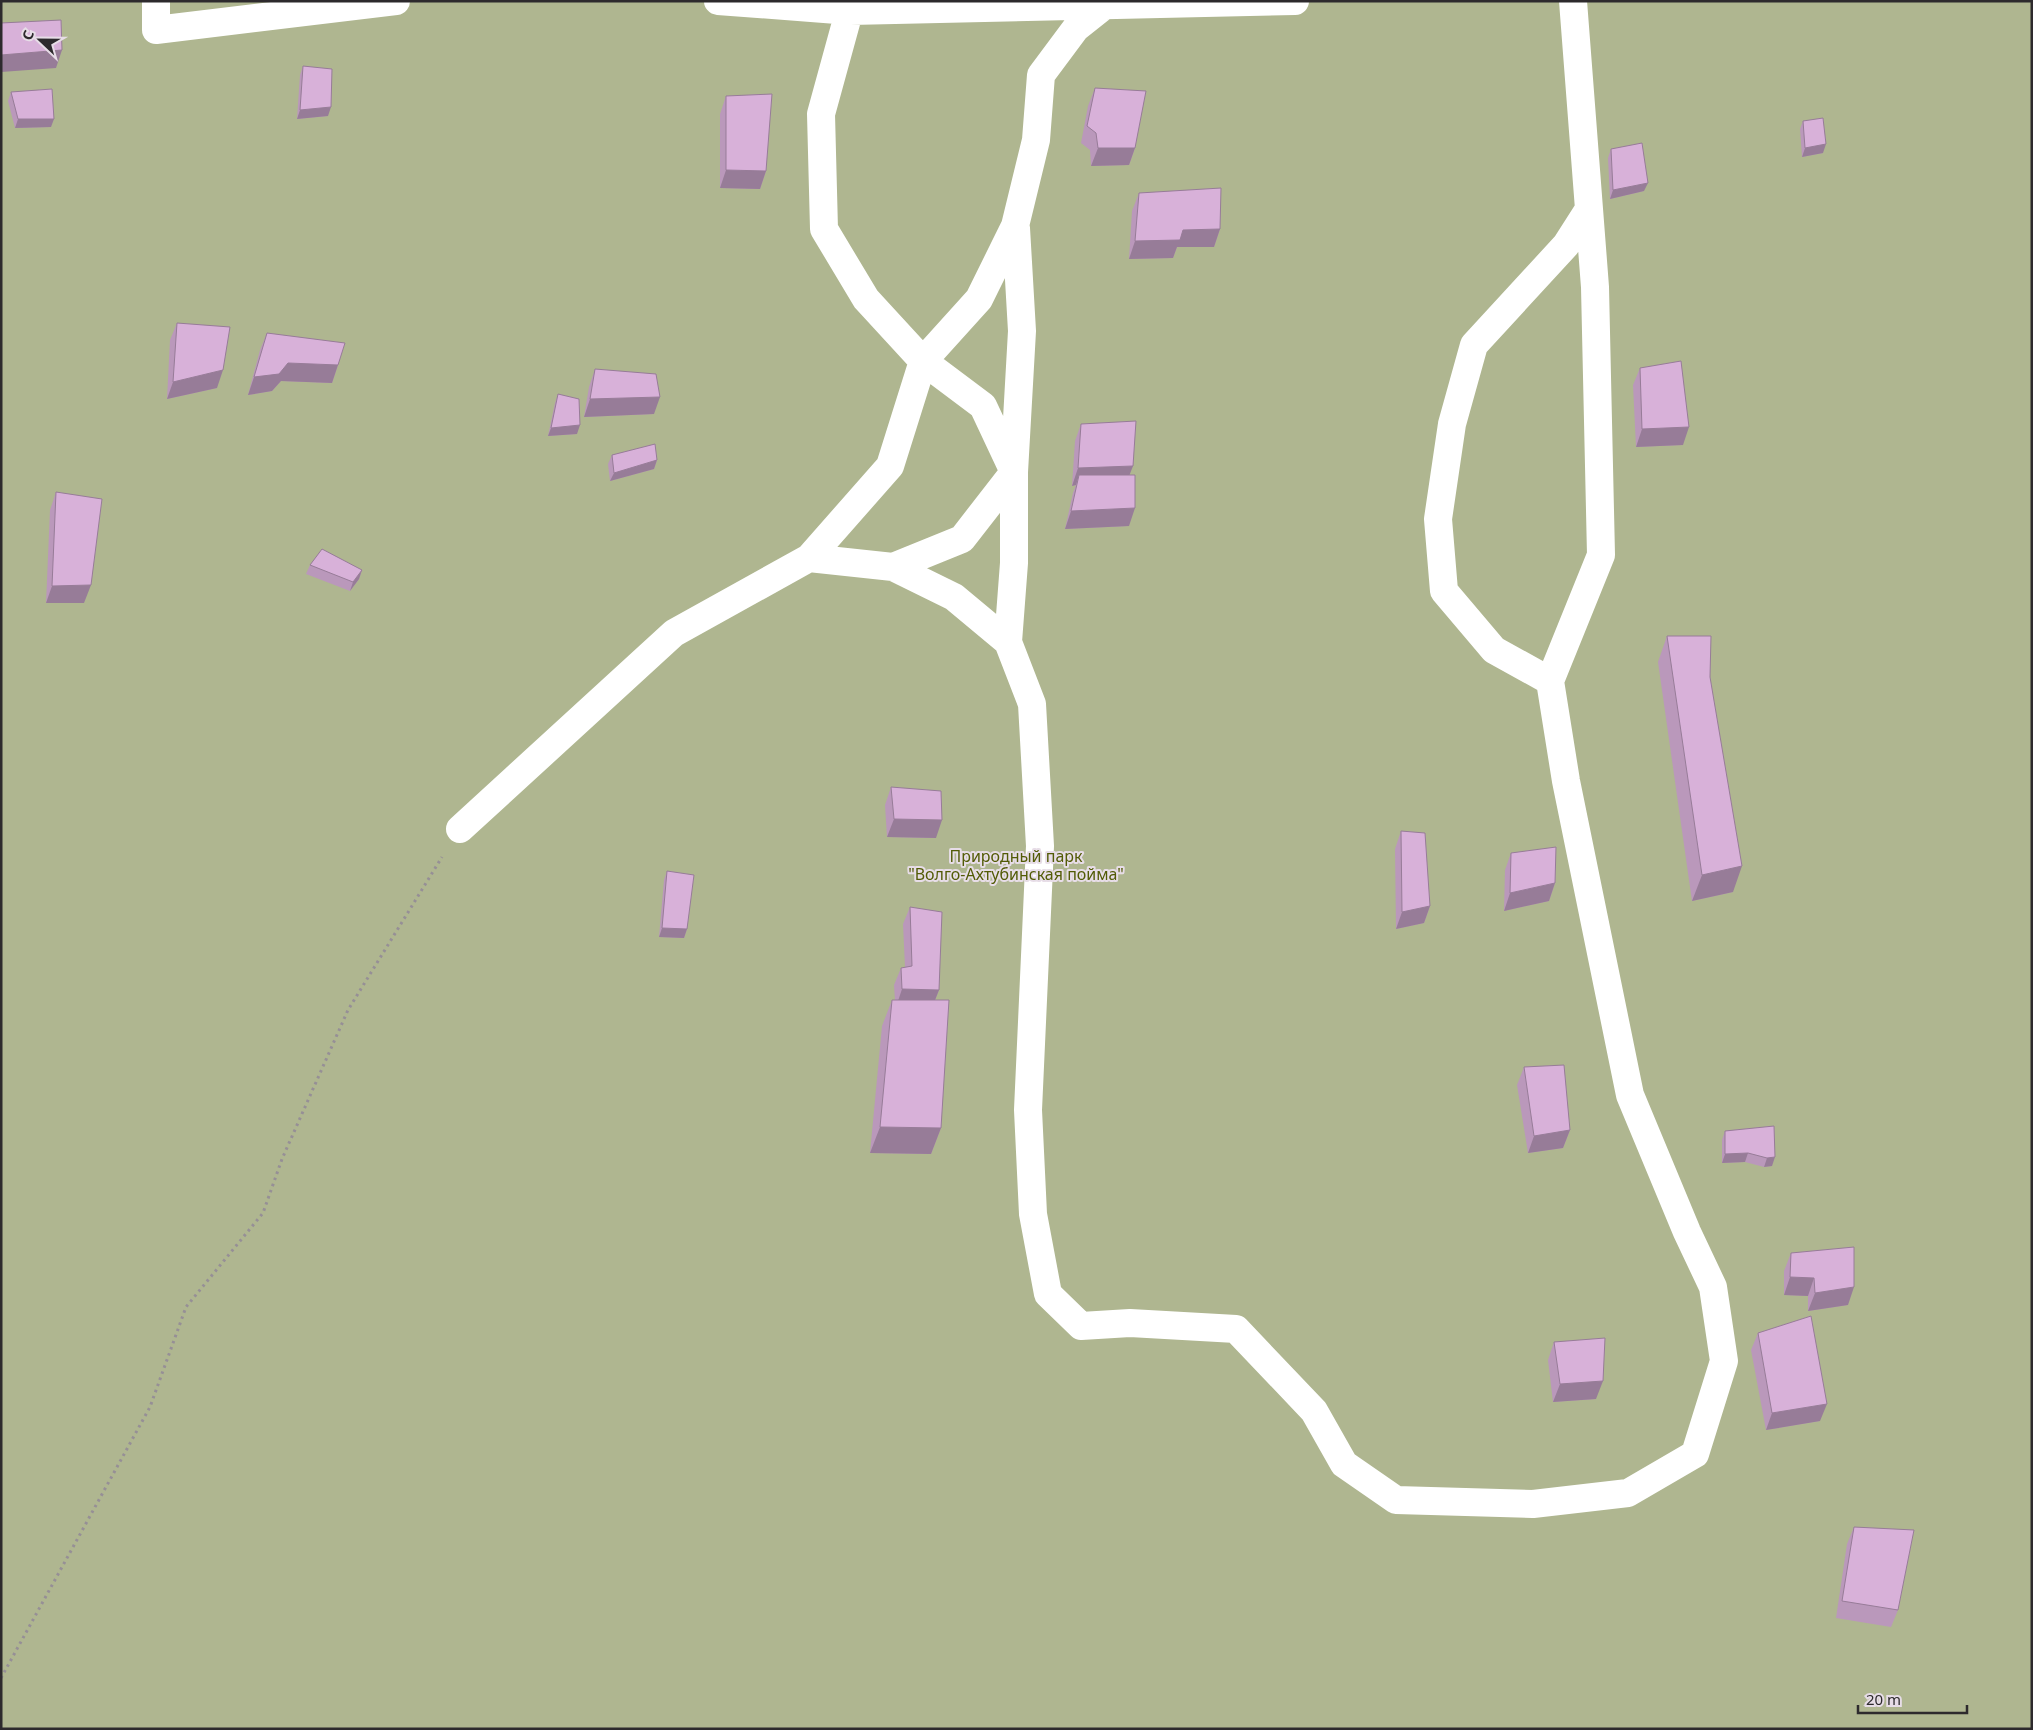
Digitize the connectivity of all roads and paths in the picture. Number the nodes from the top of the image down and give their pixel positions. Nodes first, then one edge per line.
1 (156, 1) edge
2 (396, 1) edge
3 (718, 1) edge
4 (1295, 1) edge
5 (1573, 1) edge
6 (1105, 5) junction
7 (851, 6) edge
8 (1589, 210) junction
9 (1015, 226) junction
10 (923, 361) junction
11 (1014, 472) junction
12 (809, 558) junction
13 (893, 567) junction
14 (1008, 642) junction
15 (1550, 681) junction
16 (460, 829) joint
17 (1, 1678) edge

1 - 2 street
3 - 7 street
4 - 6 street
5 - 8 street
6 - 7 street
6 - 9 street
7 - 10 street
8 - 15 street
8 - 15 street
9 - 10 street
9 - 11 street
10 - 11 street
10 - 12 street
11 - 13 street
11 - 14 street
12 - 13 street
12 - 16 street
13 - 14 street
14 - 15 street
16 - 17 path

